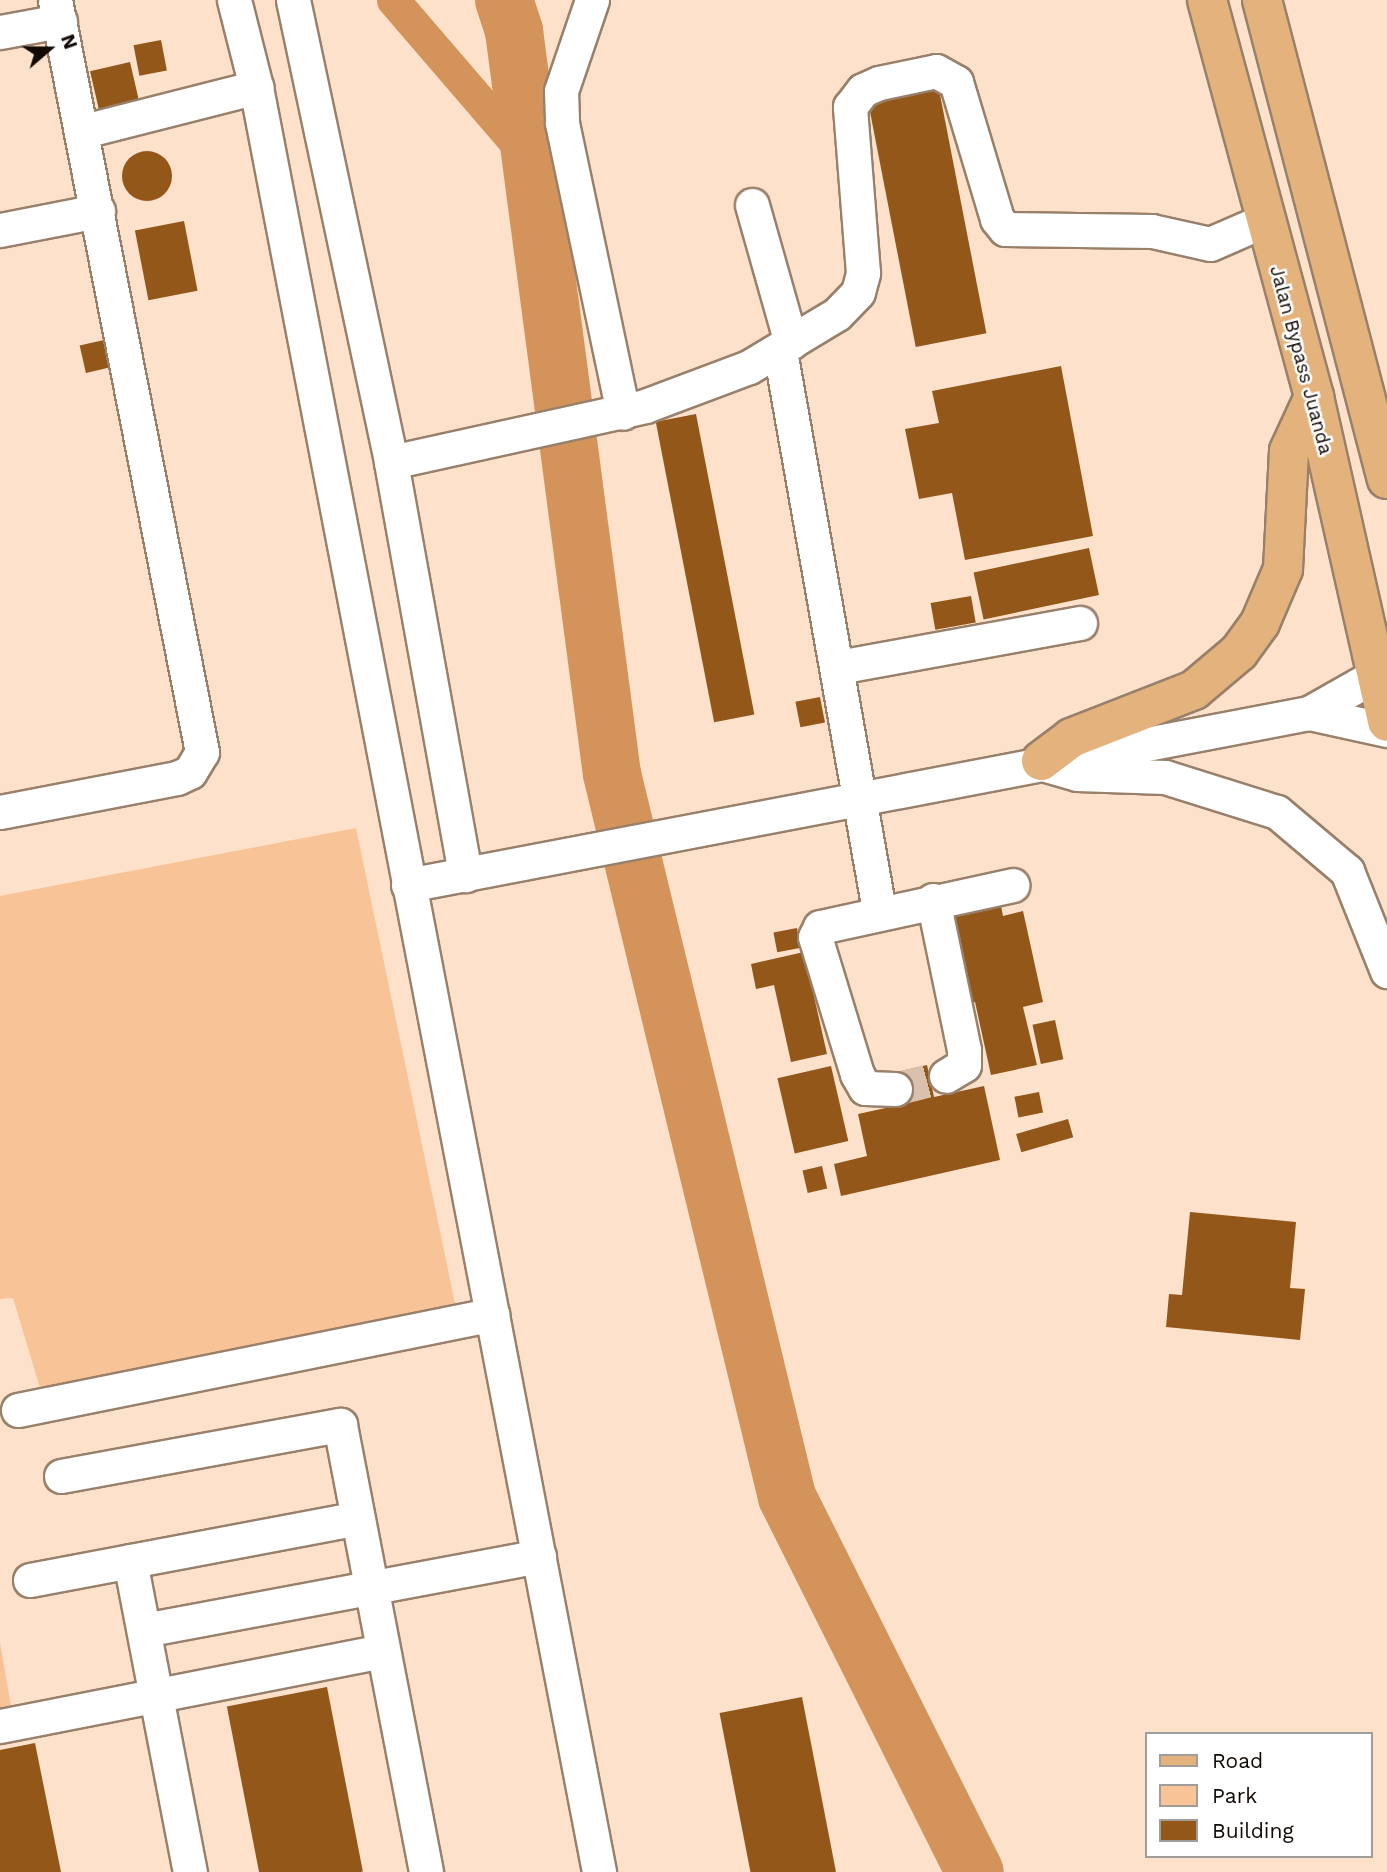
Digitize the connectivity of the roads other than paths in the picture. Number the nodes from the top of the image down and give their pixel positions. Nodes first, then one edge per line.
1 (234, 0) edge
2 (293, 0) edge
3 (592, 0) edge
4 (1207, 0) edge
5 (1262, 0) edge
6 (58, 11) edge
7 (0, 32) edge
8 (256, 88) junction
9 (84, 131) junction
10 (752, 205) dead end
11 (98, 211) junction
12 (1263, 221) junction
13 (0, 230) edge
14 (785, 347) junction
15 (1314, 397) junction
16 (616, 415) junction
17 (391, 463) junction
18 (1387, 479) edge
19 (1080, 624) dead end
20 (838, 667) junction
21 (1382, 672) edge
22 (1309, 713) junction
23 (1387, 722) edge
24 (1387, 730) edge
25 (1041, 761) junction
26 (860, 799) junction
27 (0, 812) edge
28 (465, 875) junction
29 (408, 885) junction
30 (1012, 885) dead end
31 (933, 900) junction
32 (879, 910) junction
33 (1387, 971) edge
34 (946, 1076) tunnel mouth
35 (895, 1089) tunnel mouth
36 (492, 1314) junction
37 (18, 1410) dead end
38 (61, 1476) dead end
39 (357, 1518) junction
40 (539, 1556) junction
41 (130, 1560) junction
42 (30, 1580) dead end
43 (371, 1587) junction
44 (144, 1630) junction
45 (383, 1651) junction
46 (156, 1696) junction
47 (0, 1726) edge
48 (190, 1872) edge
49 (426, 1872) edge
50 (599, 1872) edge

1 - 8 street
2 - 17 street
3 - 16 street
4 - 12 main road, Jalan Bypass Juanda
5 - 18 main road
6 - 7 street
6 - 9 street
8 - 9 street
8 - 29 street
9 - 11 street
10 - 14 street
11 - 13 street
11 - 27 street
12 - 14 street
12 - 15 main road, Jalan Bypass Juanda
14 - 16 street
14 - 20 street
15 - 21 main road, Jalan Bypass Juanda
15 - 25 main road
16 - 17 street
17 - 28 street
19 - 20 street
20 - 26 street
21 - 22 street
21 - 23 main road, Jalan Bypass Juanda
22 - 24 street
22 - 25 street
25 - 26 street
25 - 33 street
26 - 28 street
26 - 32 street
28 - 29 street
29 - 36 street
30 - 31 street
31 - 32 street
31 - 34 street
32 - 35 street
36 - 37 street
36 - 40 street
38 - 39 street
39 - 41 street
39 - 43 street
40 - 43 street
40 - 50 street
41 - 42 street
41 - 44 street
43 - 44 street
43 - 45 street
44 - 46 street
45 - 46 street
45 - 49 street
46 - 47 street
46 - 48 street

